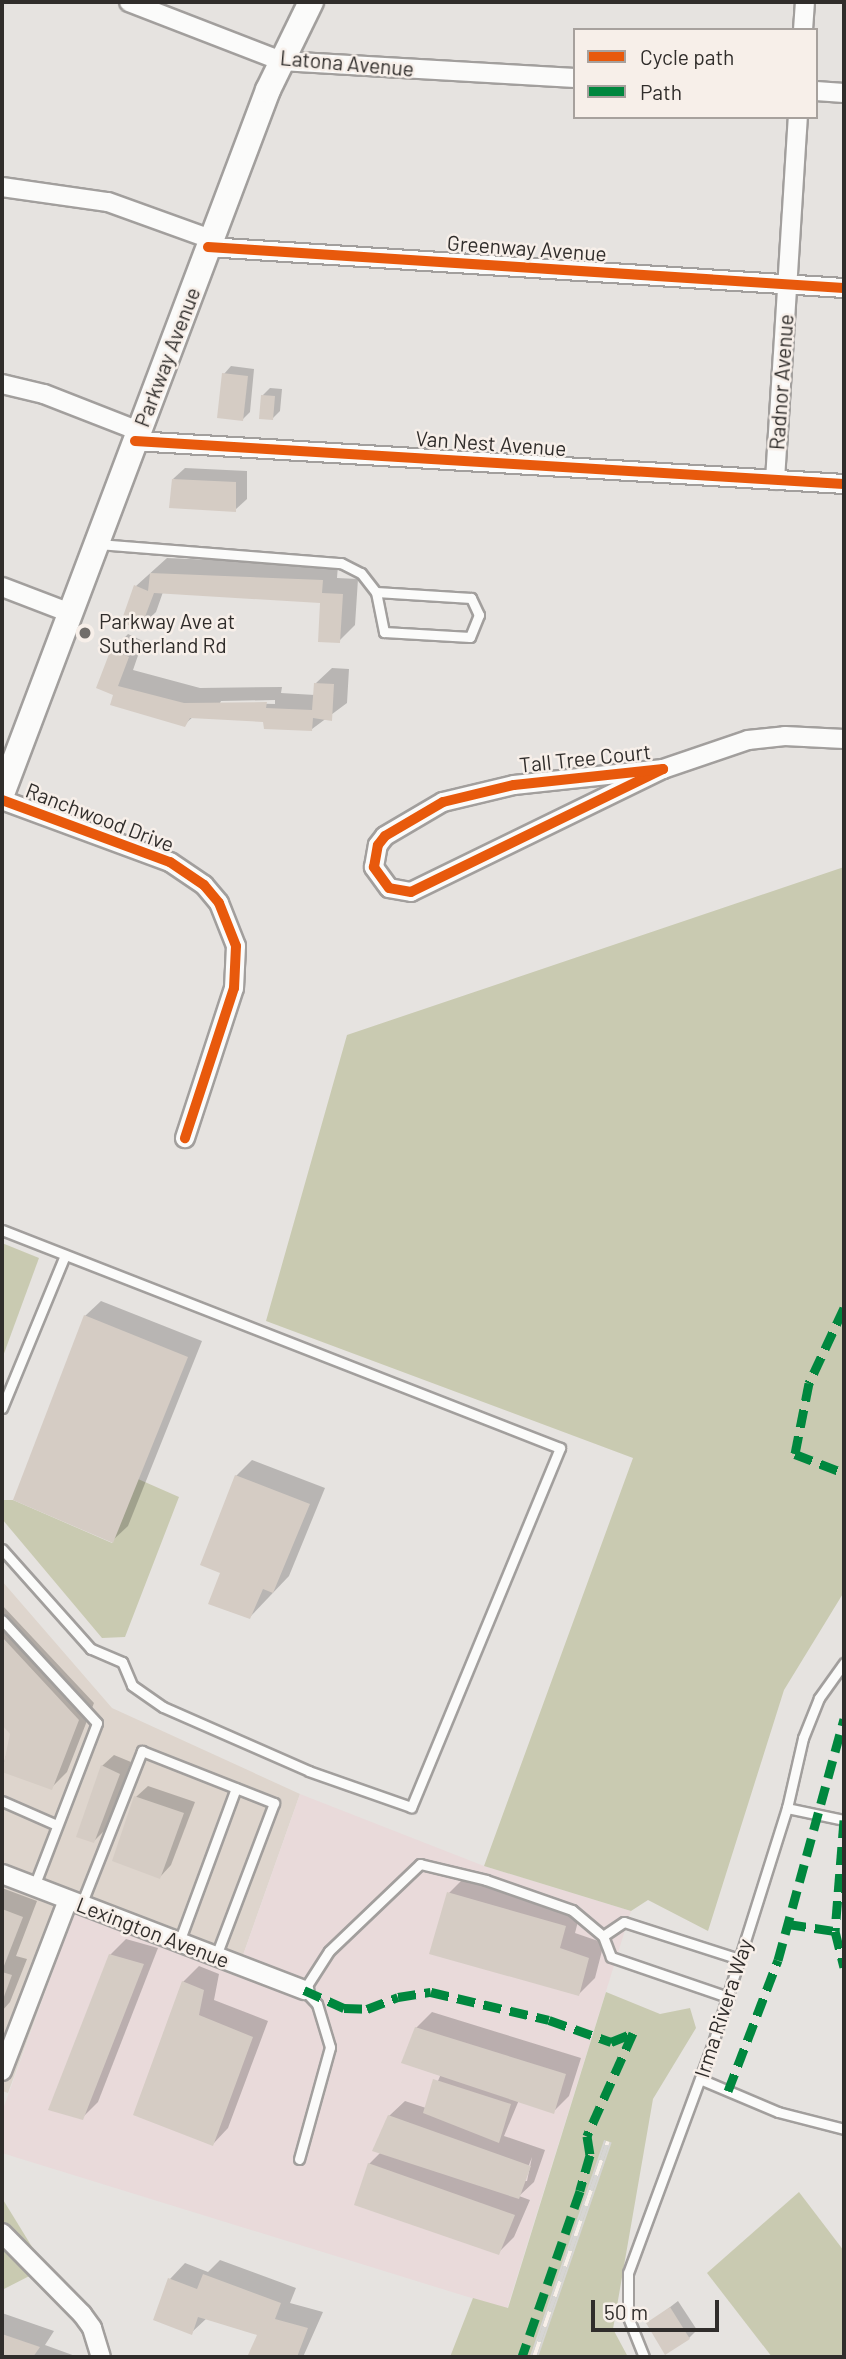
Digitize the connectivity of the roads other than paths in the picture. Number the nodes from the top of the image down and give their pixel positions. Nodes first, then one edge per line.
1 (129, 2) edge
2 (311, 2) edge
3 (804, 2) edge
4 (803, 28) edge
5 (281, 61) junction
6 (573, 78) edge
7 (818, 92) edge
8 (844, 93) edge
9 (797, 119) edge
10 (2, 187) edge
11 (210, 243) junction
12 (787, 284) junction
13 (844, 288) edge
14 (2, 384) edge
15 (137, 436) junction
16 (775, 480) junction
17 (844, 484) edge
18 (96, 544) junction
19 (2, 587) edge
20 (376, 592) junction
21 (70, 613) junction
22 (844, 739) edge
23 (663, 769) junction
24 (2, 794) edge
25 (2, 800) edge
26 (186, 1138) dead end
27 (2, 1230) edge
28 (65, 1255) junction
29 (2, 1408) edge
30 (2, 1549) edge
31 (2, 1620) edge
32 (844, 1662) edge
33 (236, 1788) junction
34 (2, 1801) edge
35 (787, 1808) junction
36 (844, 1820) edge
37 (57, 1825) junction
38 (2, 1874) edge
39 (34, 1886) junction
40 (75, 1902) junction
41 (603, 1936) junction
42 (179, 1942) junction
43 (216, 1956) junction
44 (739, 1959) junction
45 (304, 1990) junction
46 (728, 1997) junction
47 (2, 2071) edge
48 (700, 2079) junction
49 (844, 2129) edge
50 (299, 2159) dead end
51 (2, 2233) edge
52 (101, 2357) edge
53 (644, 2357) edge

1 - 5 street, Latona Avenue
2 - 5 main road, Parkway Avenue
3 - 4 street
5 - 6 street, Latona Avenue
5 - 11 main road, Parkway Avenue
7 - 8 street
9 - 12 street, Radnor Avenue
10 - 11 street, Greenway Avenue
11 - 12 street, Greenway Avenue
11 - 15 main road, Parkway Avenue
12 - 13 street, Greenway Avenue
12 - 16 street, Radnor Avenue
14 - 15 street, Van Nest Avenue
15 - 16 street, Van Nest Avenue
15 - 18 main road, Parkway Avenue
16 - 17 street, Van Nest Avenue
18 - 20 lane
18 - 21 main road, Parkway Avenue
19 - 21 street
20 - 20 lane
21 - 24 main road, Parkway Avenue
22 - 23 street, Tall Tree Court
23 - 23 street, Tall Tree Court
25 - 26 street, Ranchwood Drive
27 - 28 lane
28 - 29 lane
28 - 30 lane
31 - 37 lane
32 - 35 lane, Irma Rivera Way
33 - 40 lane
33 - 42 lane
33 - 43 lane
34 - 37 lane
35 - 36 lane
35 - 44 lane, Irma Rivera Way
37 - 39 lane
38 - 39 street, Lexington Avenue
39 - 40 street, Lexington Avenue
40 - 42 street, Lexington Avenue
40 - 47 street
41 - 44 lane
41 - 45 lane
41 - 46 lane
42 - 43 street, Lexington Avenue
43 - 45 street, Lexington Avenue
44 - 46 lane, Irma Rivera Way
45 - 50 lane
46 - 48 lane, Irma Rivera Way
48 - 49 lane
48 - 53 lane, Irma Rivera Way
51 - 52 street

